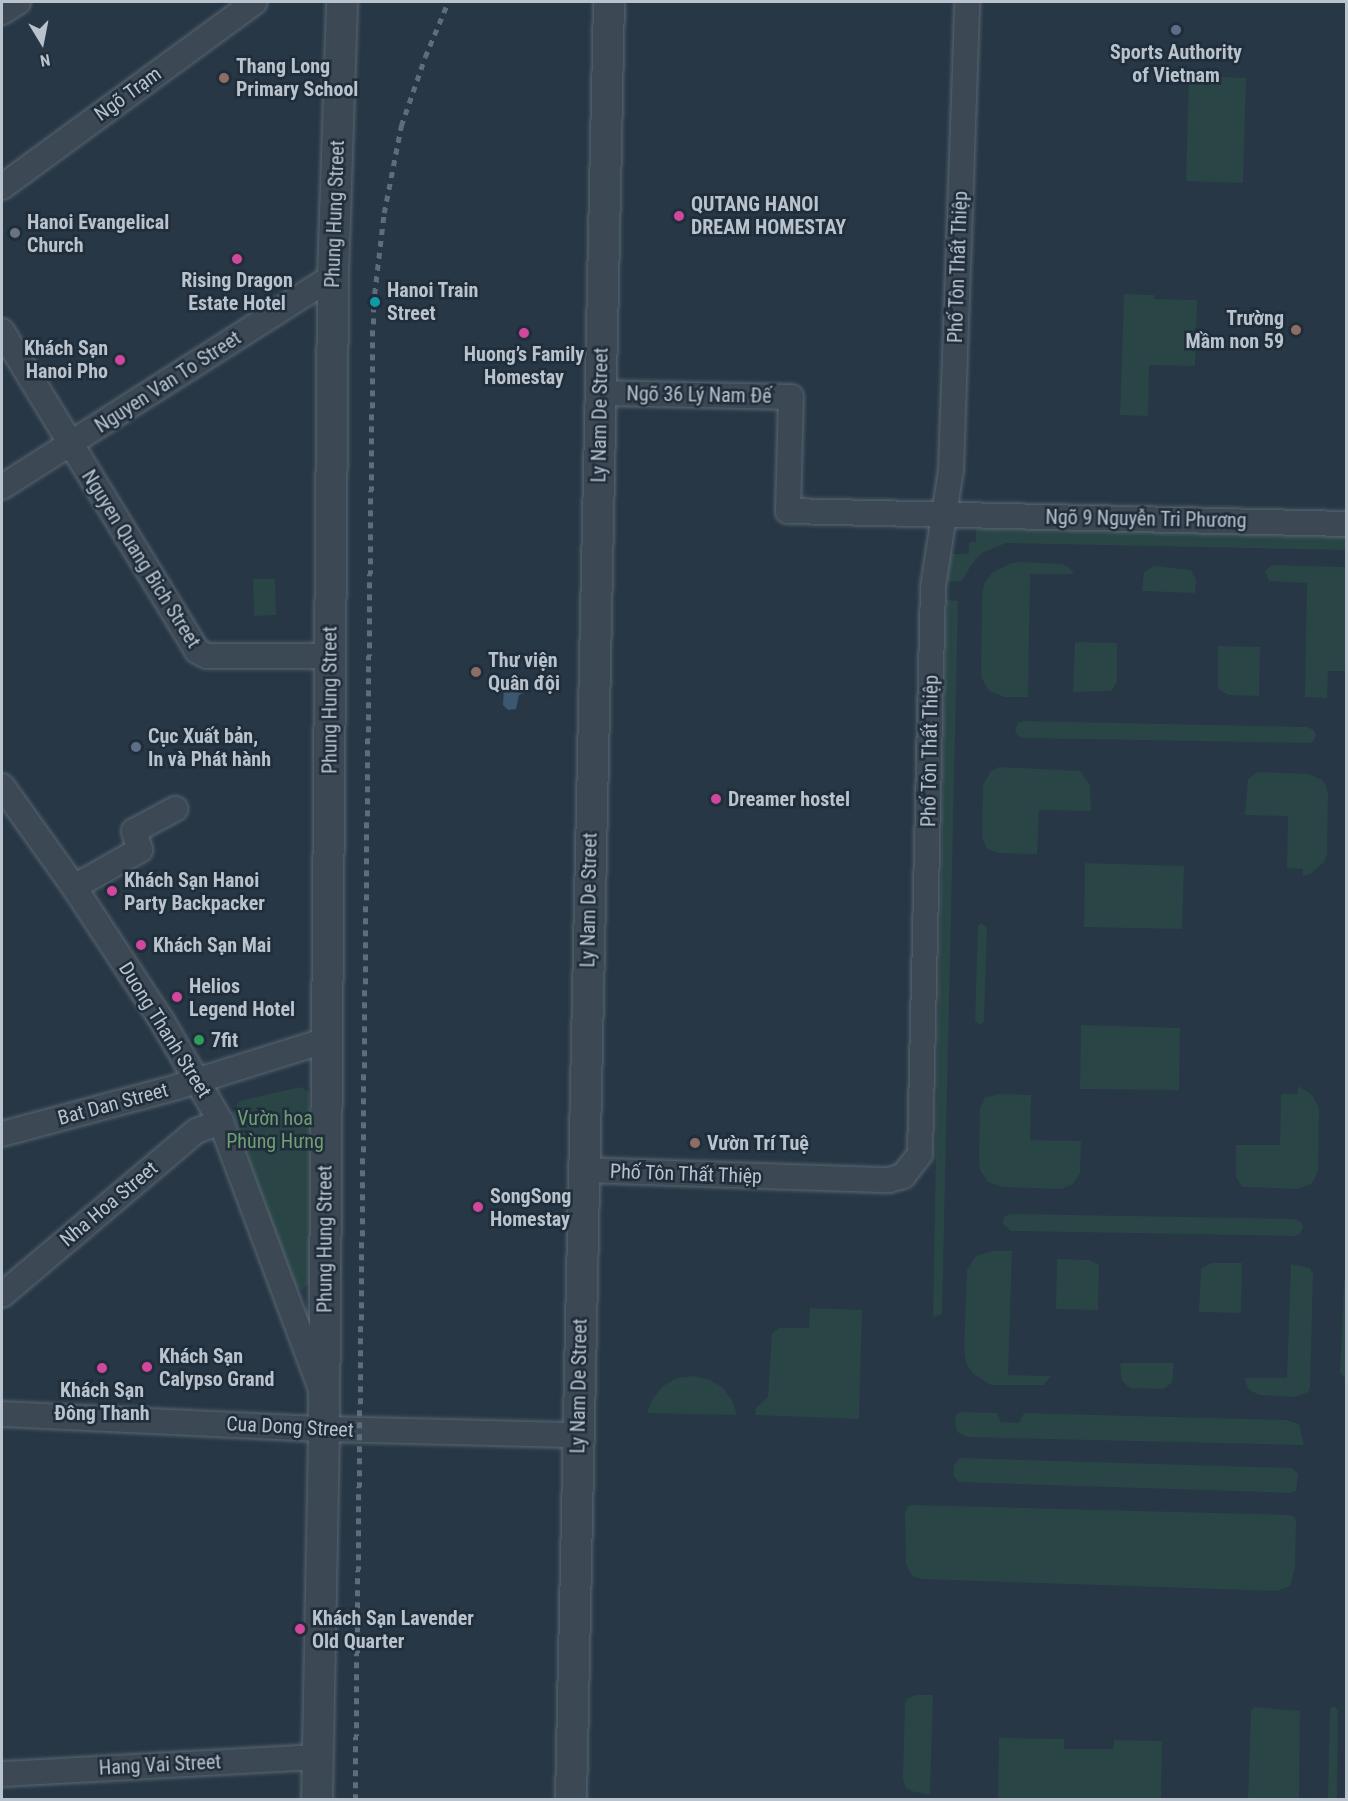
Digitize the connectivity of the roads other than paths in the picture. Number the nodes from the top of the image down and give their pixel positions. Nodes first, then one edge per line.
1 (18, 2) edge
2 (255, 2) edge
3 (342, 2) edge
4 (609, 2) edge
5 (967, 2) edge
6 (2, 12) edge
7 (2, 188) edge
8 (333, 276) junction
9 (2, 331) edge
10 (601, 393) junction
11 (71, 444) junction
12 (2, 487) edge
13 (788, 511) joint
14 (945, 514) junction
15 (1347, 524) edge
16 (330, 656) junction
17 (4, 792) edge
18 (175, 809) dead end
19 (74, 887) junction
20 (327, 1040) junction
21 (195, 1079) junction
22 (221, 1122) junction
23 (2, 1134) edge
24 (583, 1170) junction
25 (2, 1295) edge
26 (324, 1398) junction
27 (2, 1414) edge
28 (324, 1429) junction
29 (578, 1435) junction
30 (318, 1757) junction
31 (2, 1774) edge
32 (317, 1800) edge
33 (571, 1800) edge

1 - 6 street
2 - 7 street, Ngõ Trạm
3 - 8 street, Phung Hung Street
4 - 10 street, Ly Nam De Street
5 - 14 street, Phố Tôn Thất Thiệp
8 - 11 street, Nguyen Van To Street
8 - 16 street, Phung Hung Street
9 - 11 street
10 - 13 street, Ngõ 36 Lý Nam Đế
10 - 24 street, Ly Nam De Street
11 - 12 street, Nguyen Van To Street
11 - 16 street, Nguyen Quang Bich Street
13 - 14 street, Ngõ 9 Nguyễn Tri Phương
14 - 15 street, Ngõ 9 Nguyễn Tri Phương
14 - 24 street, Phố Tôn Thất Thiệp
16 - 20 street, Phung Hung Street
17 - 19 street, Duong Thanh Street
18 - 19 street
19 - 21 street, Duong Thanh Street
20 - 21 street, Bat Dan Street
20 - 26 street, Phung Hung Street
21 - 22 street, Duong Thanh Street
21 - 23 street, Bat Dan Street
22 - 25 street, Nha Hoa Street
22 - 26 street, Duong Thanh Street
24 - 29 street, Ly Nam De Street
26 - 28 street, Phung Hung Street
27 - 28 street, Cua Dong Street
28 - 29 street, Cua Dong Street
28 - 30 street
29 - 33 street, Ly Nam De Street
30 - 31 street, Hang Vai Street
30 - 32 street

